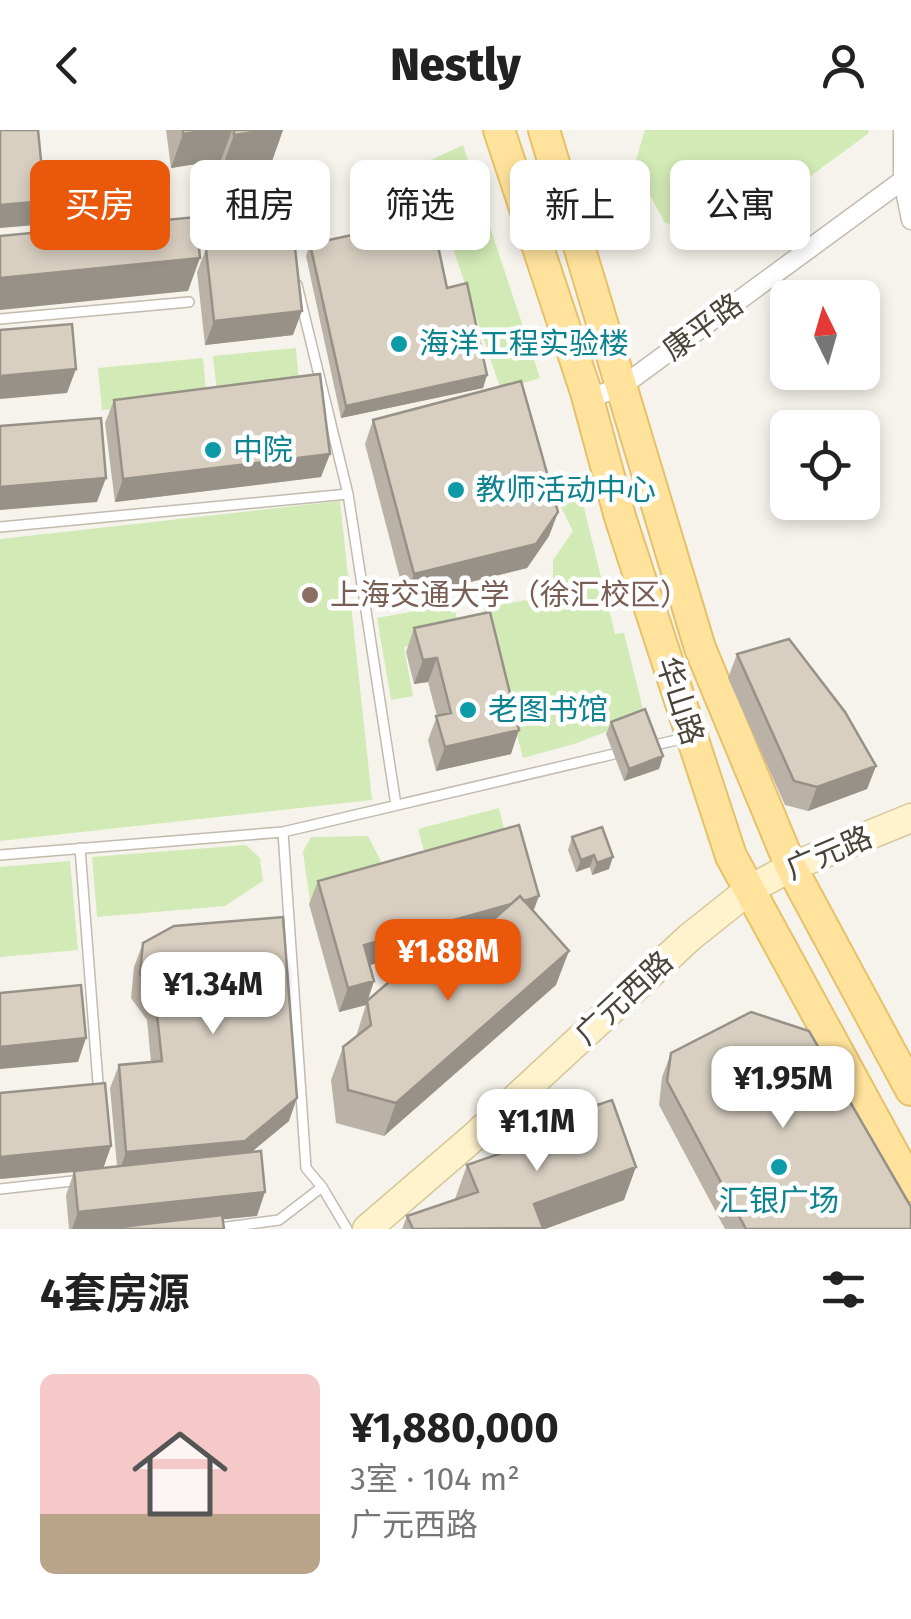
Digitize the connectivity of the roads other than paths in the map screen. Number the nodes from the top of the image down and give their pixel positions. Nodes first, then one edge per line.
1 (499, 130) edge
2 (544, 130) edge
3 (903, 130) edge
4 (907, 177) edge
5 (911, 220) edge
6 (297, 282) edge
7 (189, 302) dead end
8 (0, 319) edge
9 (621, 387) junction
10 (588, 398) junction
11 (348, 494) junction
12 (0, 528) edge
13 (692, 736) junction
14 (650, 746) edge
15 (614, 754) dead end
16 (396, 806) junction
17 (911, 818) edge
18 (282, 832) junction
19 (80, 848) junction
20 (0, 855) edge
21 (791, 867) junction
22 (749, 890) junction
23 (911, 1090) edge
24 (99, 1100) edge
25 (88, 1179) edge
26 (911, 1186) edge
27 (322, 1188) junction
28 (0, 1189) edge
29 (212, 1229) edge
30 (347, 1229) edge
31 (367, 1229) edge

1 - 10 main road, 华山路
2 - 9 main road, 华山路
3 - 4 street
4 - 5 street
4 - 9 street, 康平路
6 - 11 lane
7 - 8 lane
9 - 10 street, 康平路
9 - 21 main road, 华山路
10 - 13 main road, 华山路
11 - 12 lane
11 - 16 lane
13 - 14 lane
13 - 22 main road, 华山路
15 - 16 lane
16 - 18 lane
17 - 21 street, 广元路
18 - 19 lane
18 - 27 lane
19 - 20 lane
19 - 24 lane
21 - 22 street, 广元路
21 - 23 main road, 华山路
22 - 26 main road, 华山路
22 - 31 street, 广元西路
25 - 28 lane
27 - 29 lane
27 - 30 lane

